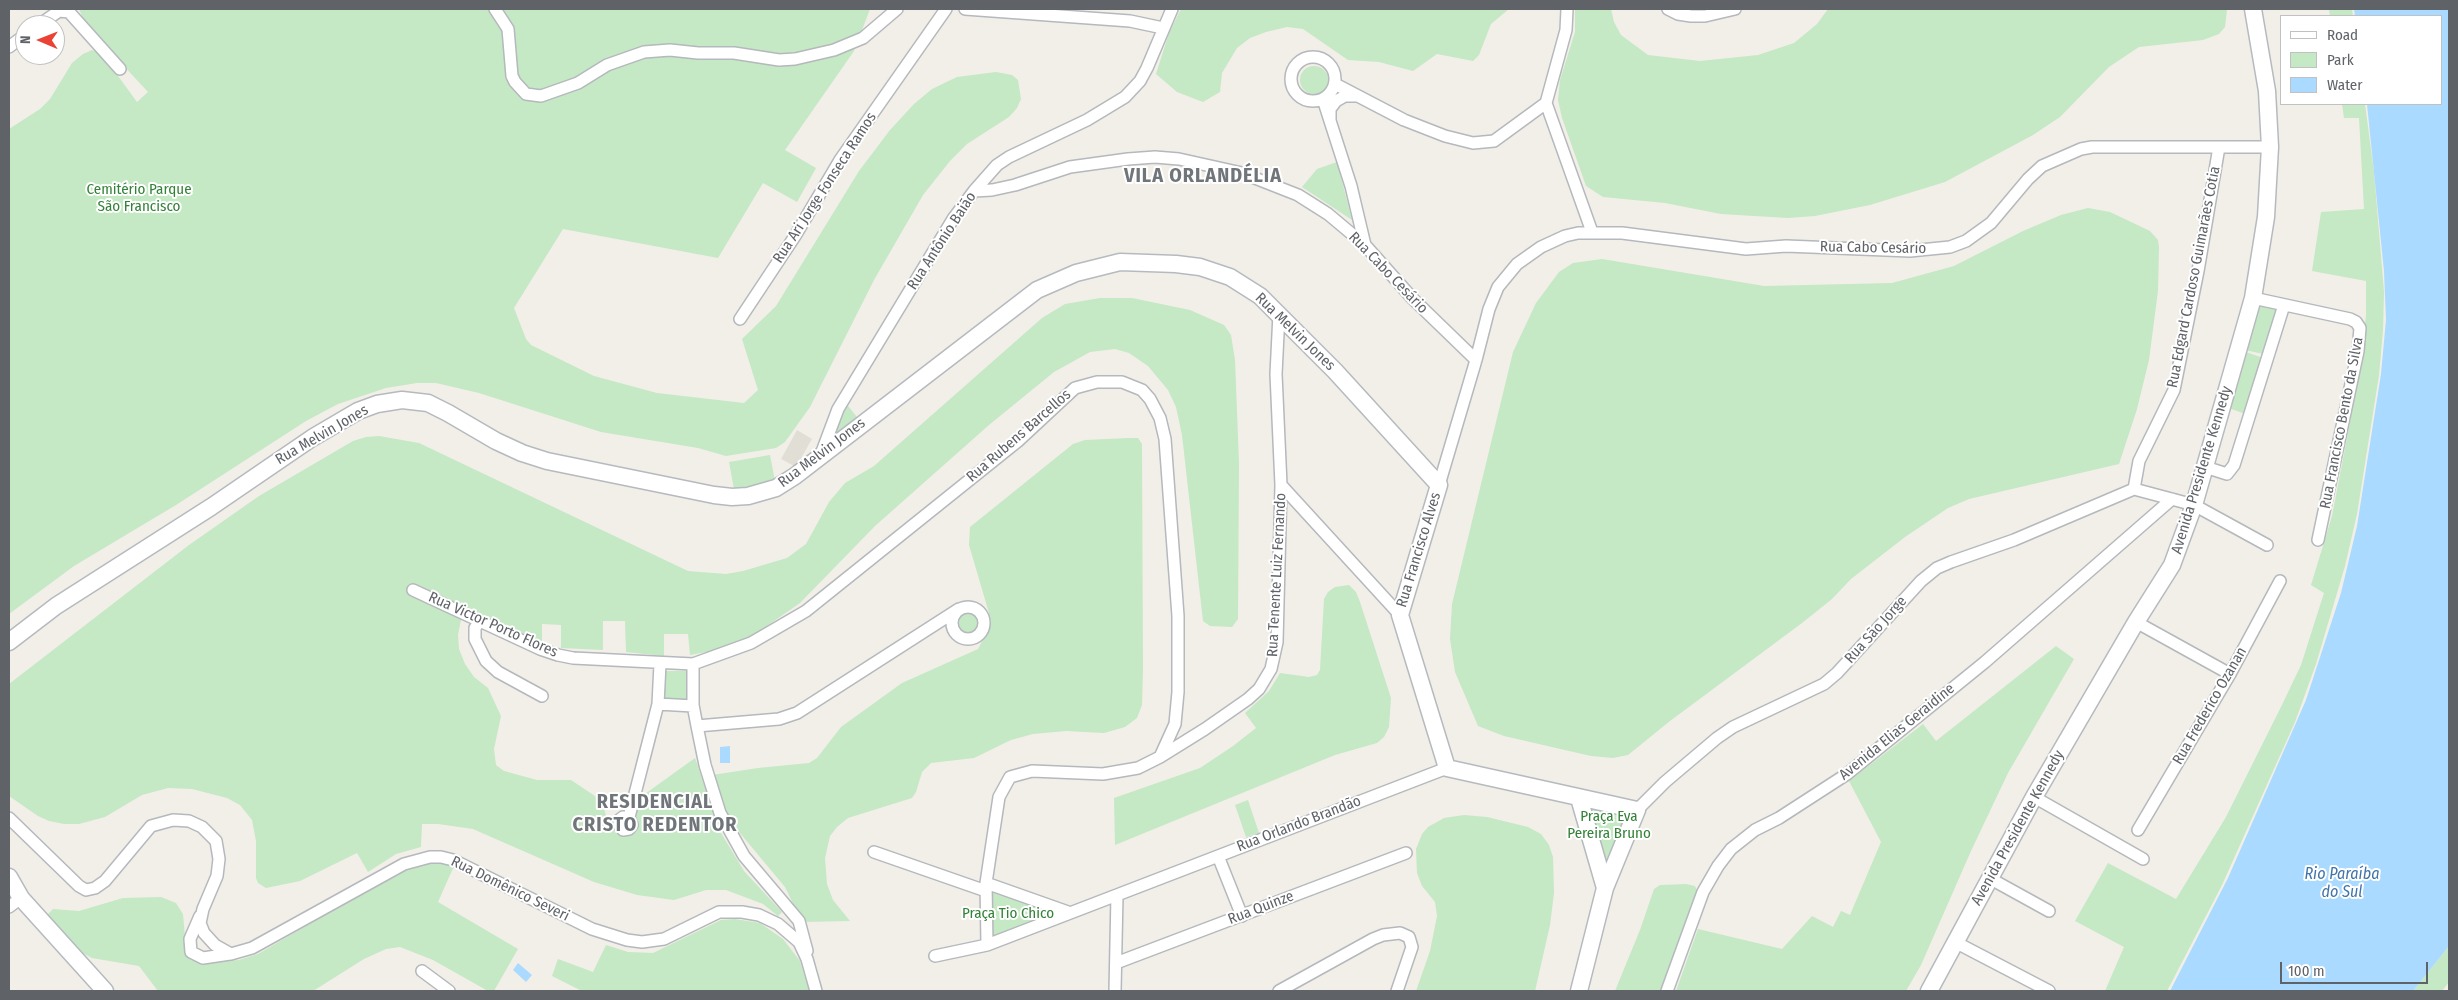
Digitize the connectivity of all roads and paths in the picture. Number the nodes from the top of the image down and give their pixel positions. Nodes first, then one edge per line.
1 (495, 9) edge
2 (946, 9) edge
3 (966, 9) edge
4 (1172, 9) edge
5 (1568, 9) edge
6 (1668, 9) edge
7 (1735, 9) edge
8 (2253, 9) edge
9 (56, 11) edge
10 (70, 11) edge
11 (893, 12) edge
12 (1164, 28) junction
13 (120, 69) dead end
14 (1335, 84) junction
15 (1356, 96) junction
16 (1323, 99) junction
17 (1546, 102) junction
18 (1330, 121) junction
19 (2219, 147) junction
20 (2270, 147) junction
21 (974, 191) junction
22 (1592, 232) junction
23 (1364, 245) junction
24 (2253, 298) junction
25 (2284, 305) junction
26 (1279, 314) junction
27 (740, 319) dead end
28 (1476, 360) junction
29 (820, 457) junction
30 (2205, 467) junction
31 (1281, 485) junction
32 (1439, 485) junction
33 (2134, 489) junction
34 (2172, 499) junction
35 (2194, 506) junction
36 (2318, 540) dead end
37 (2266, 545) dead end
38 (2280, 581) dead end
39 (413, 590) dead end
40 (959, 609) dead end
41 (1400, 615) junction
42 (479, 622) junction
43 (2136, 622) junction
44 (9, 642) edge
45 (573, 658) joint
46 (660, 664) junction
47 (693, 664) junction
48 (2230, 674) junction
49 (542, 696) dead end
50 (658, 704) junction
51 (693, 706) junction
52 (697, 726) junction
53 (1160, 757) junction
54 (1447, 768) junction
55 (2034, 797) junction
56 (1579, 798) junction
57 (1637, 810) junction
58 (9, 818) edge
59 (629, 818) dead end
60 (2138, 830) dead end
61 (874, 852) dead end
62 (1406, 853) dead end
63 (1218, 856) junction
64 (2143, 859) dead end
65 (9, 877) edge
66 (1990, 879) junction
67 (986, 887) junction
68 (1605, 888) junction
69 (1116, 895) junction
70 (15, 902) edge
71 (203, 909) junction
72 (2049, 911) dead end
73 (1068, 912) junction
74 (793, 913) junction
75 (1242, 916) junction
76 (785, 928) junction
77 (1956, 942) junction
78 (987, 945) junction
79 (231, 954) junction
80 (935, 956) dead end
81 (1116, 963) junction
82 (422, 971) dead end
83 (811, 973) junction
84 (106, 991) edge
85 (449, 991) edge
86 (816, 991) edge
87 (1115, 991) edge
88 (1279, 991) edge
89 (1397, 991) edge
90 (1580, 991) edge
91 (1667, 991) edge
92 (1929, 991) edge
93 (2049, 991) edge

1 - 11 street
2 - 27 street, Rua Ari Jorge Fonseca Ramos
3 - 12 street
4 - 12 street, Rua Antônio Baião
5 - 17 street
6 - 7 street
8 - 20 street, Avenida Presidente Kennedy
9 - 10 street
10 - 13 street
12 - 21 street, Rua Antônio Baião
14 - 15 street
14 - 16 street
14 - 16 street
15 - 17 street
15 - 18 street
16 - 18 street
17 - 22 street
18 - 23 street
19 - 20 street, Rua Cabo Cesário
19 - 22 street, Rua Cabo Cesário
19 - 33 street, Rua Edgard Cardoso Guimarães Cotia
20 - 24 street, Avenida Presidente Kennedy
21 - 23 street, Rua Cabo Cesário
21 - 29 street, Rua Antônio Baião
22 - 28 street, Rua Cabo Cesário
23 - 28 street, Rua Cabo Cesário
24 - 25 street, Rua Francisco Bento da Silva
24 - 30 street, Avenida Presidente Kennedy
25 - 30 street
25 - 36 street, Rua Francisco Bento da Silva
26 - 29 street, Rua Melvin Jones
26 - 31 street, Rua Tenente Luiz Fernando
26 - 32 street, Rua Melvin Jones
28 - 32 street, Rua Francisco Alves
29 - 44 street, Rua Melvin Jones
30 - 35 street, Avenida Presidente Kennedy
31 - 41 street
31 - 53 street, Rua Tenente Luiz Fernando
32 - 41 street, Rua Francisco Alves
33 - 34 street
33 - 57 street, Rua São Jorge
34 - 35 street
34 - 91 street, Avenida Elias Geraidine
35 - 37 street
35 - 43 street, Avenida Presidente Kennedy
38 - 48 street, Rua Frederico Ozanan
39 - 42 street, Rua Victor Porto Flores
40 - 52 street
41 - 54 street, Rua Francisco Alves
42 - 45 street, Rua Victor Porto Flores
42 - 49 street
43 - 48 street
43 - 55 street, Avenida Presidente Kennedy
45 - 46 street, Rua Rubens Barcellos
46 - 47 street, Rua Rubens Barcellos
46 - 50 street
47 - 51 street
47 - 53 street, Rua Rubens Barcellos
48 - 60 street, Rua Frederico Ozanan
50 - 51 street
50 - 59 street
51 - 52 street
52 - 74 street
53 - 67 street, Rua Tenente Luiz Fernando
54 - 56 street
54 - 63 street, Rua Orlando Brandão
55 - 64 street
55 - 66 street, Avenida Presidente Kennedy
56 - 57 street
56 - 68 street
57 - 68 street
58 - 71 street, Rua Domênico Severi
61 - 67 street
62 - 75 street, Rua Quinze
63 - 69 street, Rua Orlando Brandão
63 - 75 street
65 - 70 street
66 - 72 street
66 - 77 street, Avenida Presidente Kennedy
67 - 73 street
67 - 78 street
68 - 90 street
69 - 73 street, Rua Orlando Brandão
69 - 81 street
70 - 84 street
71 - 79 street, Rua Domênico Severi
71 - 79 street, Rua Domênico Severi
73 - 78 street, Rua Orlando Brandão
74 - 76 street
74 - 83 street
75 - 81 street, Rua Quinze
76 - 79 street, Rua Domênico Severi
76 - 83 street, Rua Domênico Severi
77 - 92 street, Avenida Presidente Kennedy
77 - 93 street
78 - 80 street, Rua Orlando Brandão
81 - 87 street
82 - 85 street
83 - 86 street
88 - 89 street

